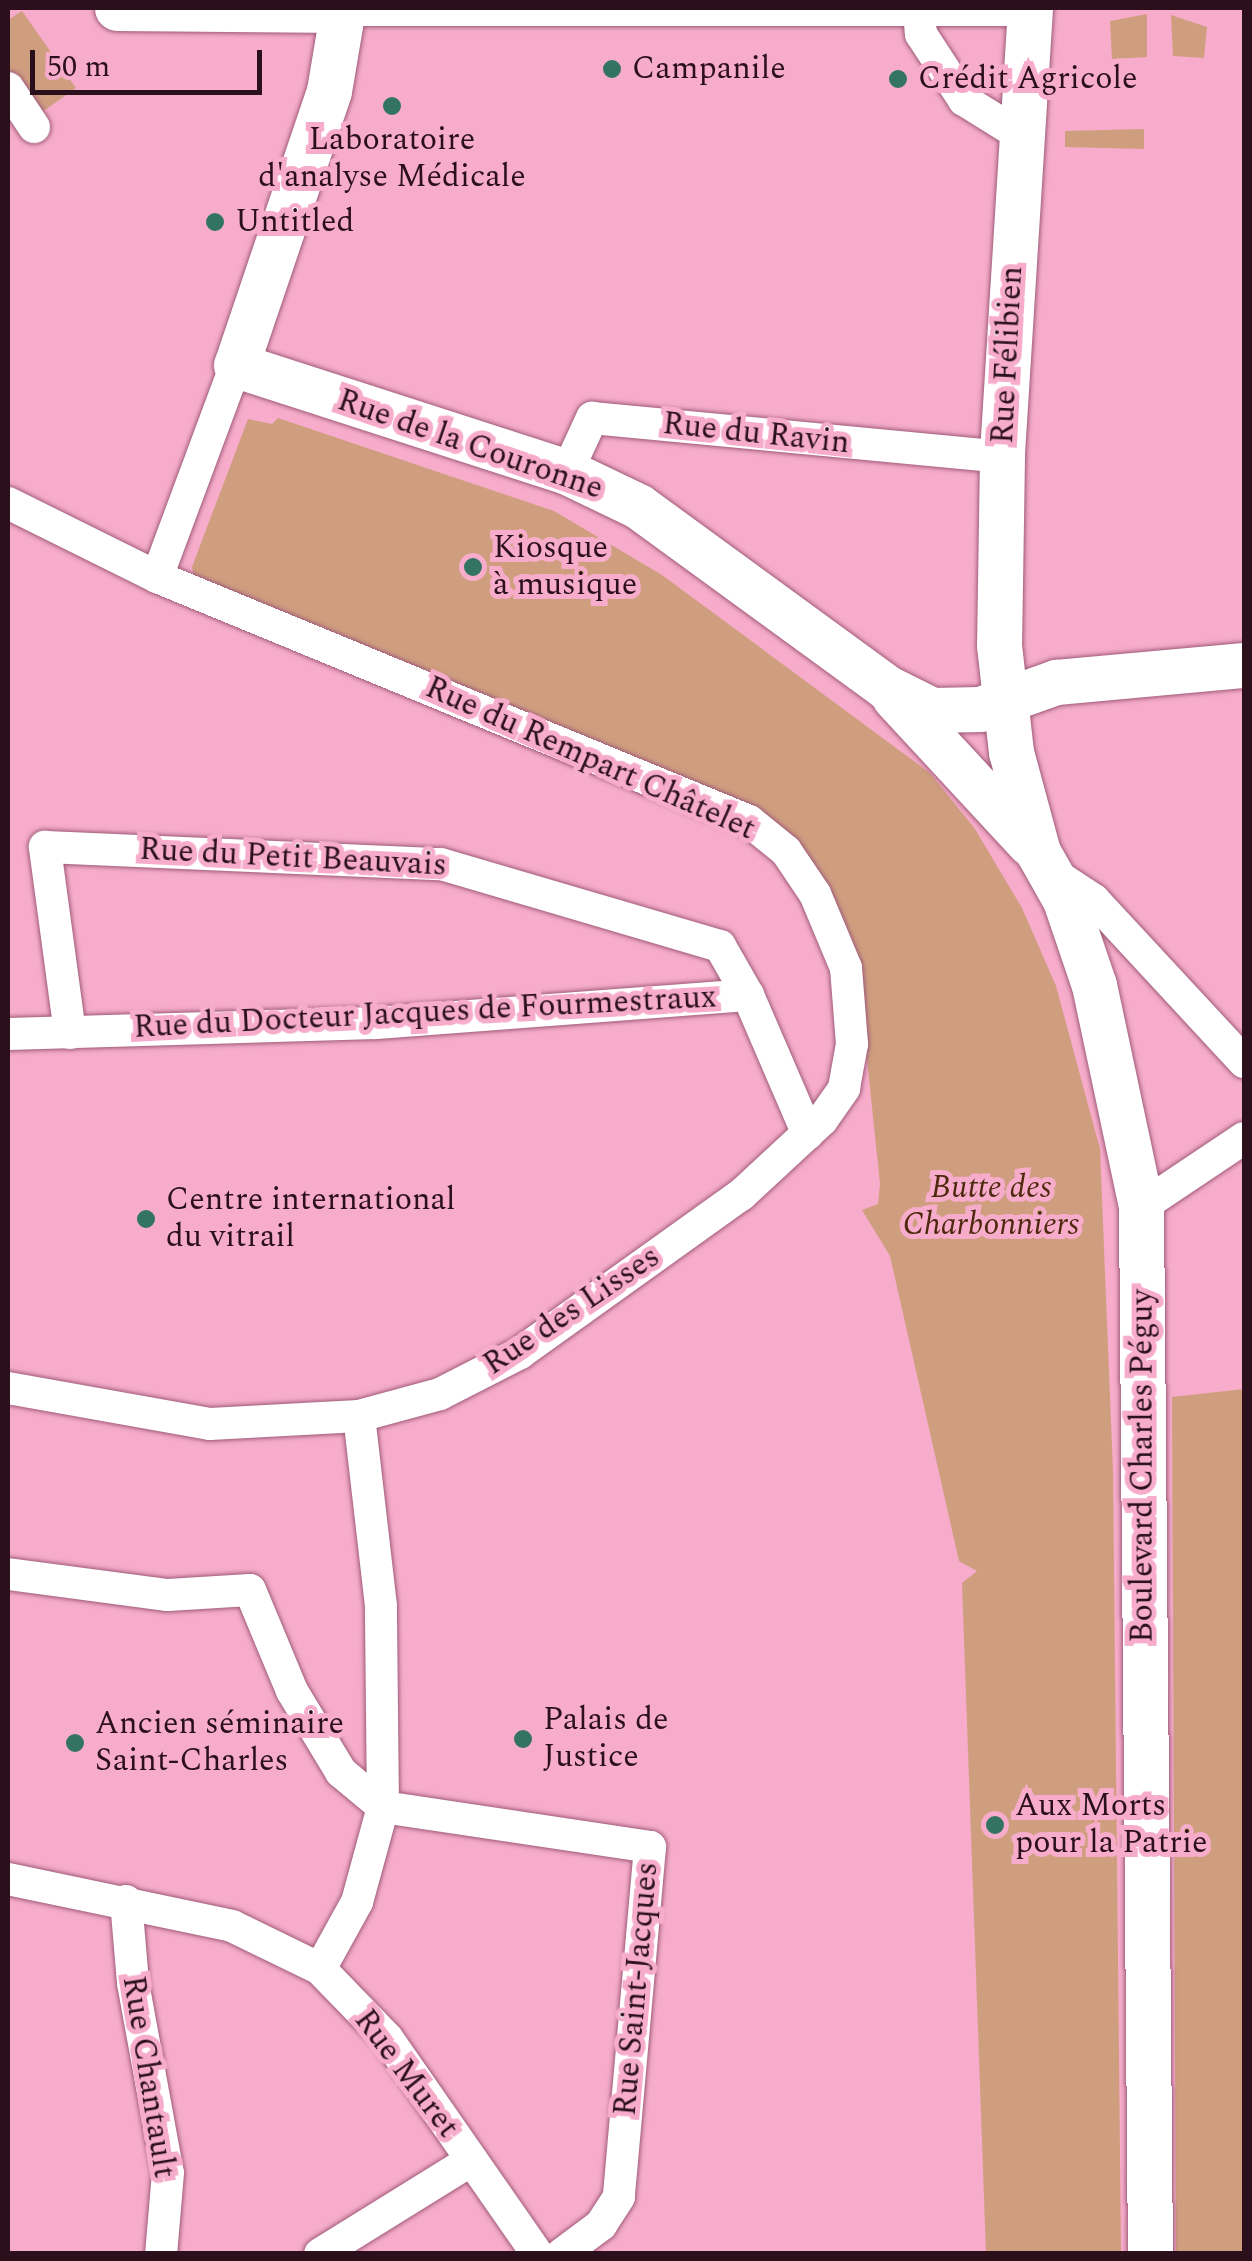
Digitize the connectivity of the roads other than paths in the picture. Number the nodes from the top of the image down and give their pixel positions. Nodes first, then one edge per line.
1 (117, 8) edge
2 (238, 8) edge
3 (343, 9) edge
4 (918, 9) edge
5 (1030, 9) edge
6 (8, 88) edge
7 (34, 127) dead end
8 (1022, 136) junction
9 (236, 365) junction
10 (980, 455) dead end
11 (566, 472) junction
12 (8, 503) edge
13 (157, 577) junction
14 (1244, 664) edge
15 (886, 687) junction
16 (1004, 700) junction
17 (1044, 862) junction
18 (748, 995) junction
19 (8, 1034) edge
20 (70, 1034) junction
21 (1244, 1062) edge
22 (844, 1088) joint
23 (808, 1134) junction
24 (1244, 1138) edge
25 (1141, 1208) junction
26 (8, 1388) edge
27 (358, 1416) junction
28 (8, 1574) edge
29 (383, 1808) junction
30 (8, 1879) edge
31 (126, 1901) junction
32 (320, 1969) junction
33 (470, 2161) junction
34 (161, 2254) edge
35 (320, 2254) edge
36 (537, 2254) edge
37 (562, 2254) edge
38 (1150, 2254) edge

1 - 2 main road
2 - 3 main road
3 - 4 street
3 - 9 main road
4 - 5 street
4 - 8 street
5 - 8 main road, Rue Félibien
6 - 7 street
8 - 16 main road, Rue Félibien
9 - 11 main road, Rue de la Couronne
9 - 13 street
10 - 11 street, Rue du Ravin
11 - 15 main road, Rue de la Couronne
12 - 13 street, Rue du Rempart Châtelet
13 - 22 street, Rue du Rempart Châtelet
14 - 16 main road, Rue de la Couronne
15 - 16 main road, Rue de la Couronne
15 - 17 main road, Rue de la Couronne
16 - 17 main road, Boulevard Charles Péguy
17 - 21 street
17 - 25 main road, Boulevard Charles Péguy
18 - 20 street, Rue du Docteur Jacques de Fourmestraux
18 - 20 street, Rue du Petit Beauvais
18 - 23 street, Rue du Docteur Jacques de Fourmestraux
19 - 20 street, Rue du Docteur Jacques de Fourmestraux
22 - 23 street, Rue des Lisses
23 - 27 street, Rue des Lisses
24 - 25 street
25 - 38 main road, Boulevard Charles Péguy
26 - 27 street, Rue des Lisses
27 - 29 street
28 - 29 street
29 - 32 street
29 - 37 street, Rue Saint-Jacques
30 - 31 street, Rue Muret
31 - 32 street, Rue Muret
31 - 34 street, Rue Chantault
32 - 33 street, Rue Muret
33 - 35 street
33 - 36 street, Rue Muret

